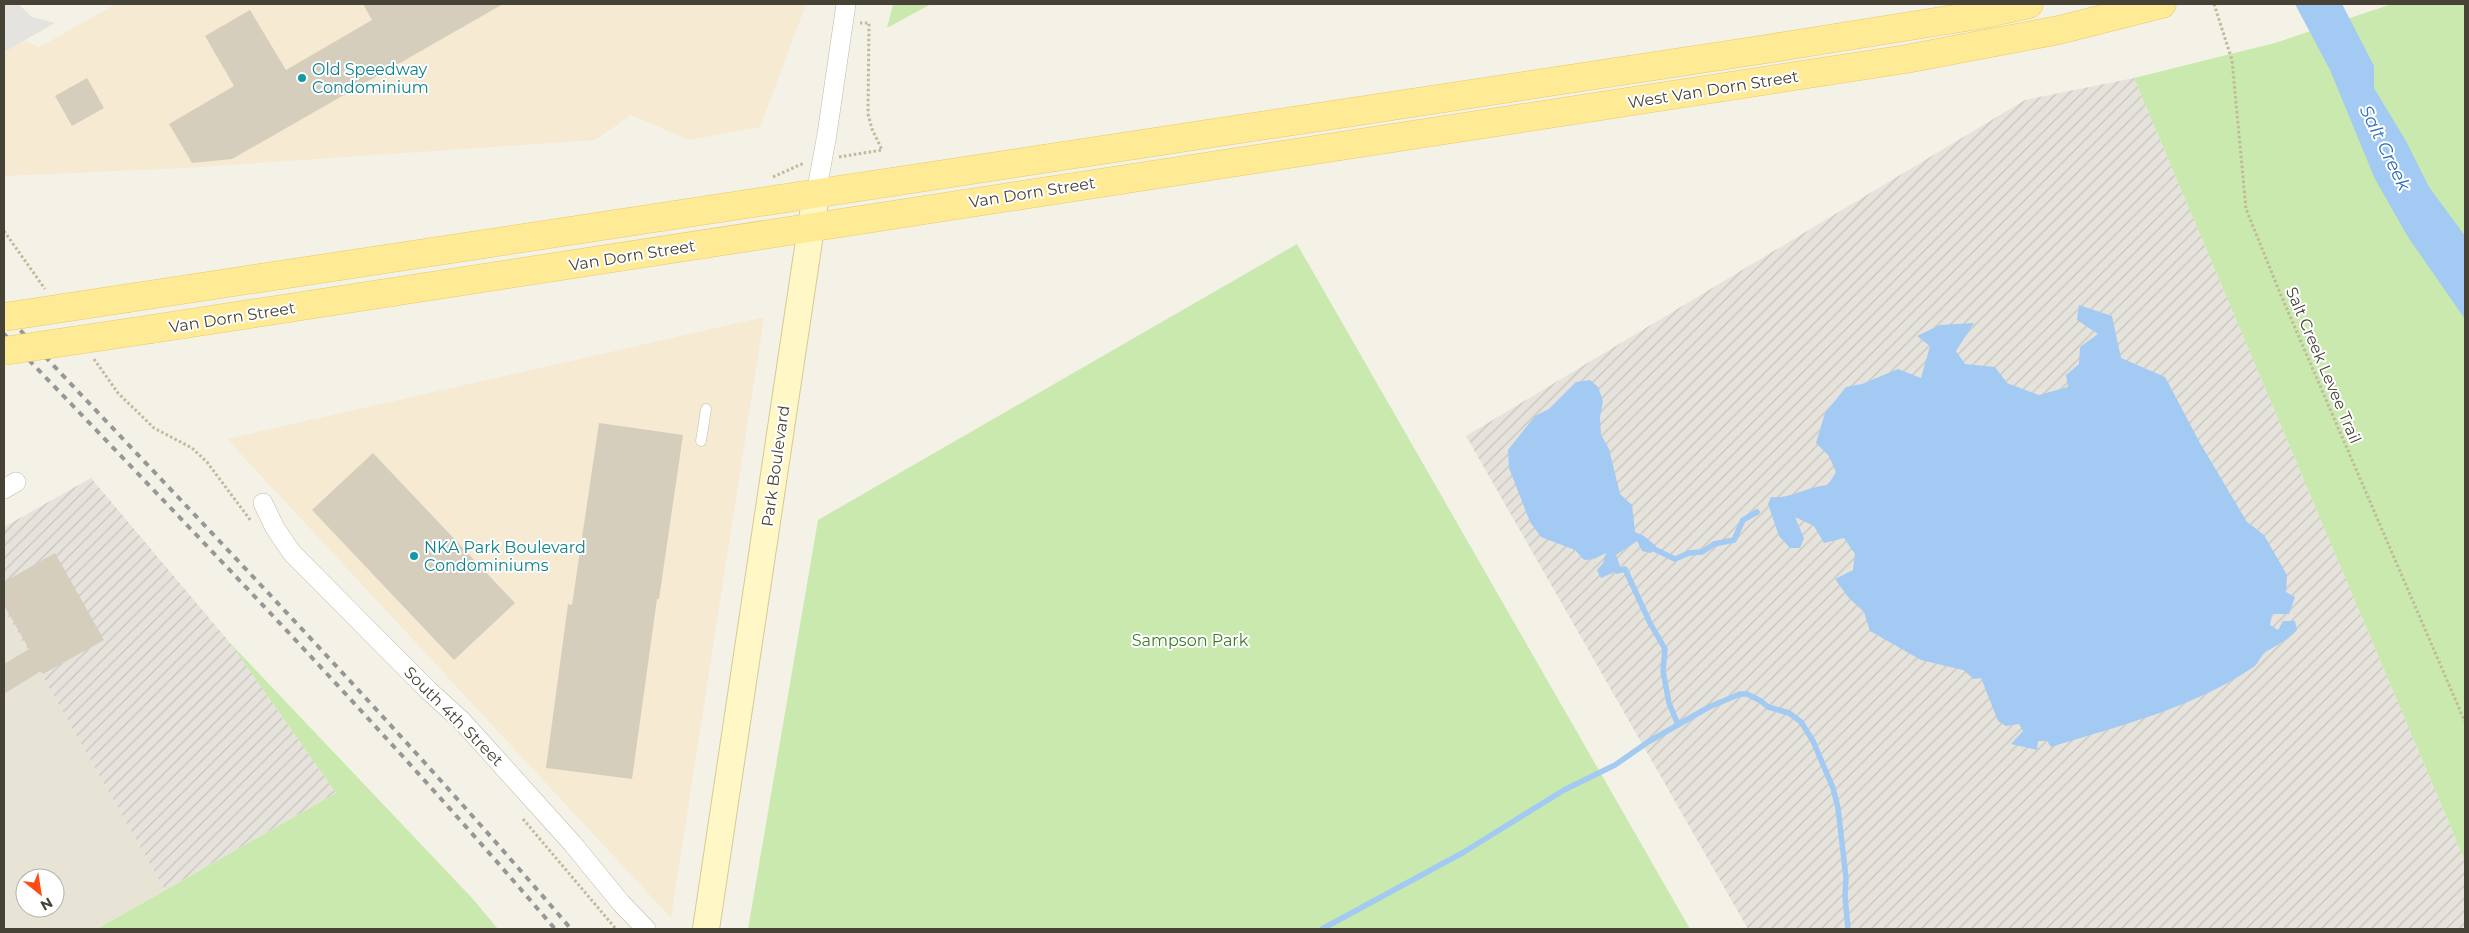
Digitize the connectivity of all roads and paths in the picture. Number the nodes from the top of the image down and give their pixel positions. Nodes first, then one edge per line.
1 (2029, 4) edge
2 (2160, 4) edge
3 (2214, 4) edge
4 (844, 13) edge
5 (1241, 129) joint
6 (865, 153) dead end
7 (1260, 157) joint
8 (816, 194) junction
9 (812, 228) junction
10 (4, 317) edge
11 (4, 351) edge
12 (706, 409) dead end
13 (701, 442) dead end
14 (263, 503) dead end
15 (2465, 722) edge
16 (646, 929) edge
17 (706, 929) edge

1 - 5 main road, West Van Dorn Street
2 - 7 main road, West Van Dorn Street
3 - 15 path, Salt Creek Levee Trail
4 - 6 path
4 - 8 street, Park Boulevard
5 - 8 main road, Van Dorn Street
7 - 9 main road, Van Dorn Street
8 - 9 main road, Park Boulevard
8 - 10 main road, Van Dorn Street, bridge
9 - 11 main road, Van Dorn Street, bridge
9 - 17 main road, Park Boulevard
12 - 13 lane
14 - 16 street, South 4th Street

